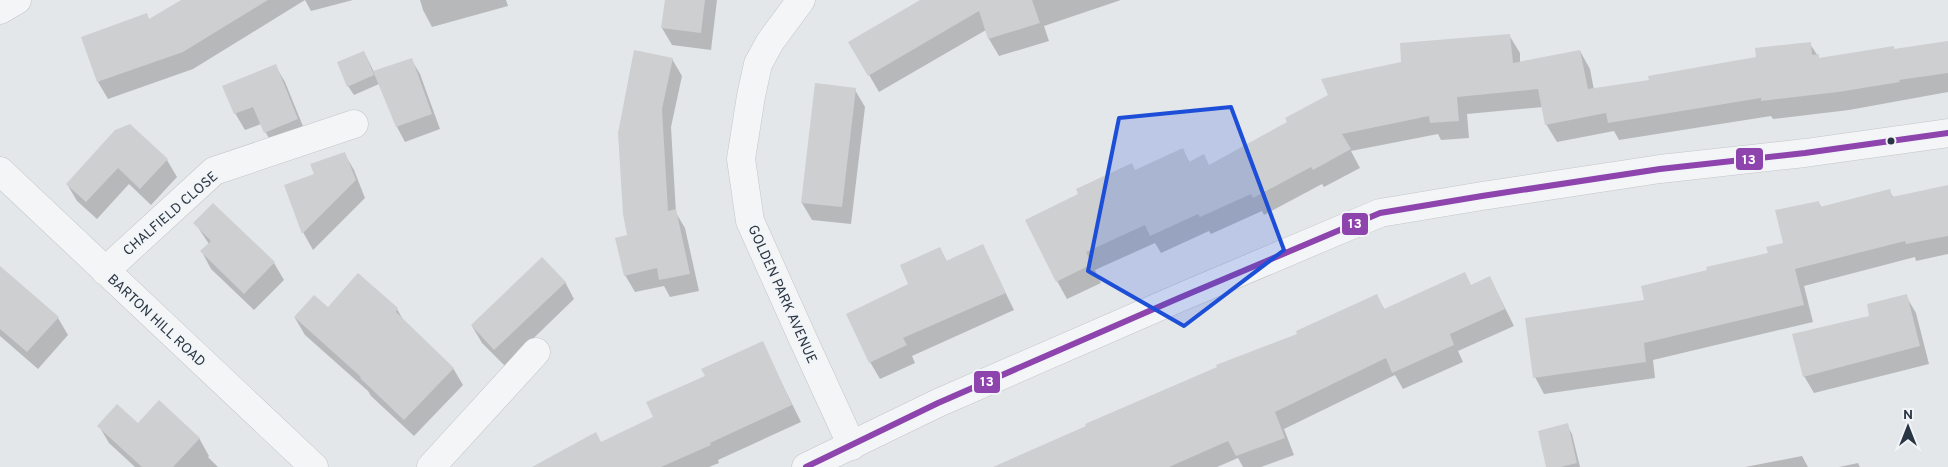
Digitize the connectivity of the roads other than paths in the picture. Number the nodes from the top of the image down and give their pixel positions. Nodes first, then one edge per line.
1 (17, 0) edge
2 (800, 0) edge
3 (0, 10) edge
4 (354, 124) dead end
5 (1948, 133) edge
6 (0, 171) edge
7 (105, 271) junction
8 (536, 352) dead end
9 (852, 446) junction
10 (314, 467) edge
11 (431, 467) edge
12 (806, 467) edge

1 - 3 street
2 - 9 street, GOLDEN PARK AVENUE
4 - 7 street, CHALFIELD CLOSE
5 - 9 street
6 - 7 street, BARTON HILL ROAD
7 - 10 street, BARTON HILL ROAD
8 - 11 street
9 - 12 street

